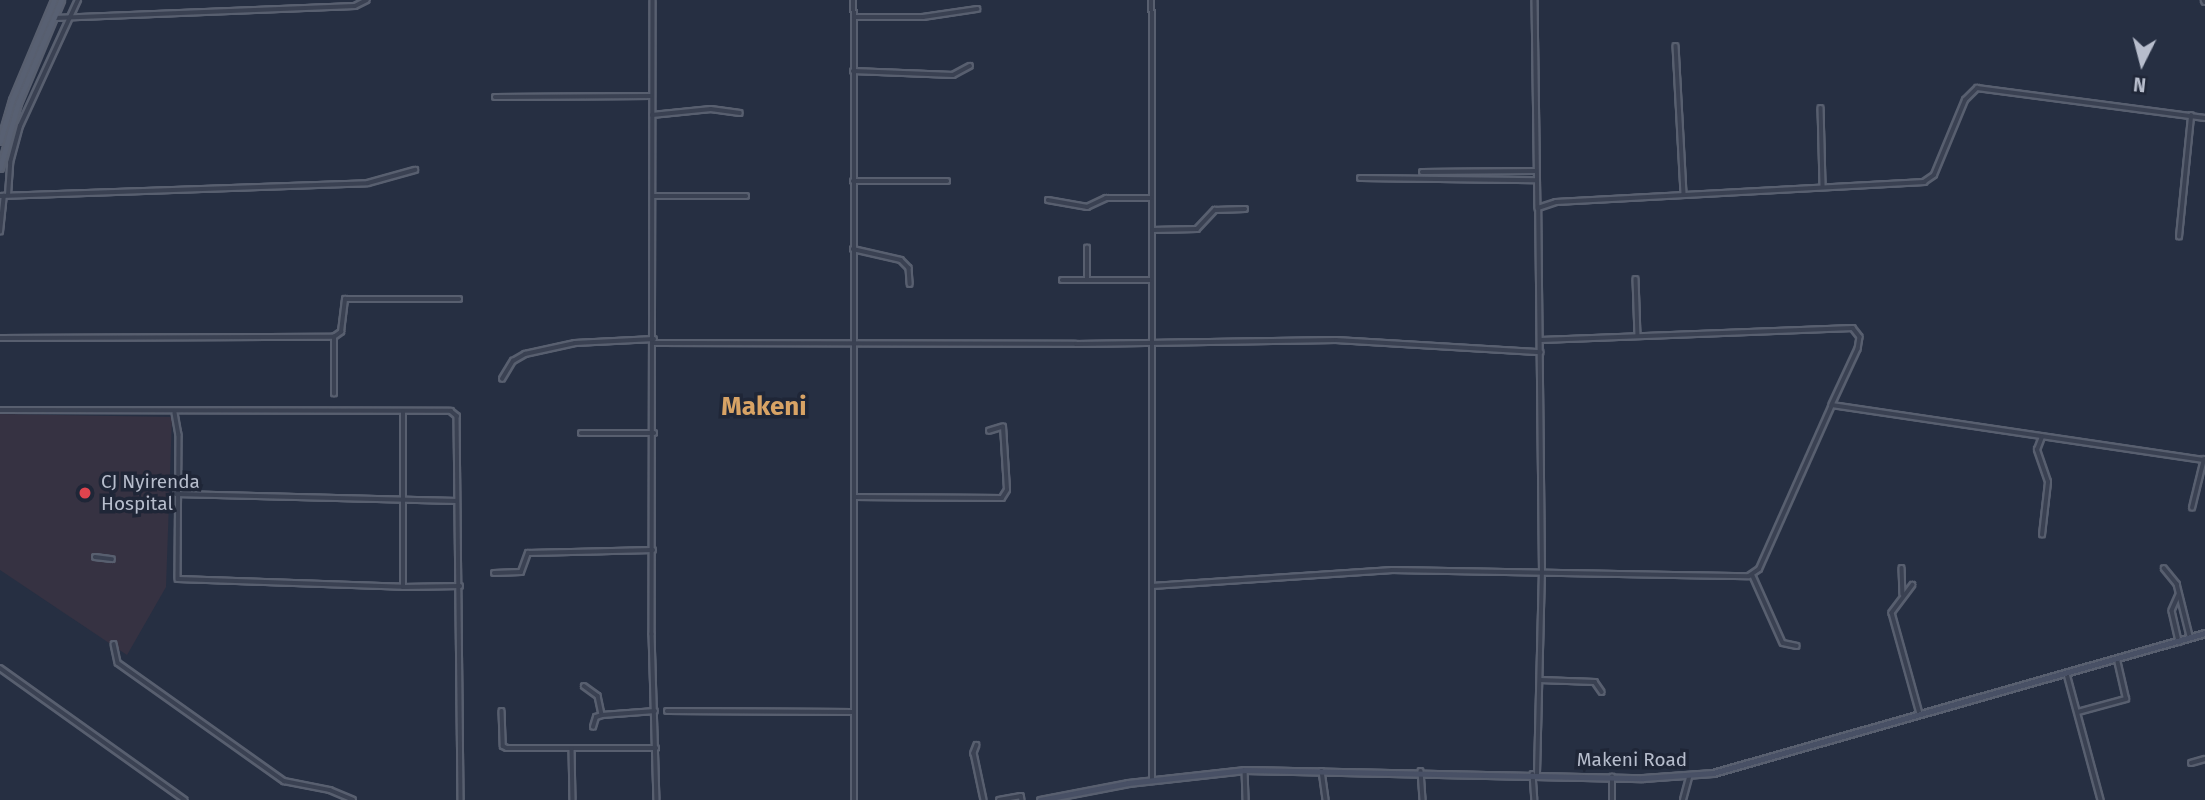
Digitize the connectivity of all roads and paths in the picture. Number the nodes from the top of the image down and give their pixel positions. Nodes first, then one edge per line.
1 (54, 0) edge
2 (61, 0) edge
3 (78, 0) edge
4 (367, 0) edge
5 (653, 0) edge
6 (854, 0) edge
7 (1152, 0) edge
8 (1535, 0) edge
9 (977, 9) dead end
10 (71, 15) junction
11 (854, 17) junction
12 (53, 18) junction
13 (1676, 46) dead end
14 (970, 66) dead end
15 (853, 71) junction
16 (651, 96) junction
17 (495, 97) dead end
18 (18, 103) junction
19 (27, 106) junction
20 (1821, 108) dead end
21 (740, 113) dead end
22 (652, 115) junction
23 (2191, 116) junction
24 (2205, 118) edge
25 (12, 123) junction
26 (20, 126) junction
27 (3, 141) edge
28 (15, 144) junction
29 (0, 168) edge
30 (415, 170) dead end
31 (1536, 171) junction
32 (1422, 172) dead end
33 (1360, 178) dead end
34 (1536, 180) junction
35 (853, 181) junction
36 (947, 181) dead end
37 (1824, 186) junction
38 (1684, 194) junction
39 (746, 195) dead end
40 (4, 196) edge
41 (653, 196) junction
42 (1151, 198) junction
43 (1048, 200) dead end
44 (1538, 208) junction
45 (1245, 209) dead end
46 (1151, 230) junction
47 (0, 232) edge
48 (2179, 237) dead end
49 (1087, 248) dead end
50 (853, 249) junction
51 (1636, 279) dead end
52 (1087, 280) junction
53 (1150, 280) junction
54 (1062, 281) dead end
55 (911, 284) dead end
56 (459, 299) dead end
57 (1638, 335) junction
58 (334, 337) junction
59 (0, 338) edge
60 (1541, 340) junction
61 (654, 341) junction
62 (1150, 341) junction
63 (852, 343) junction
64 (1541, 352) junction
65 (502, 379) dead end
66 (334, 394) dead end
67 (1832, 404) junction
68 (0, 410) edge
69 (403, 412) junction
70 (175, 413) junction
71 (990, 431) dead end
72 (581, 433) dead end
73 (654, 433) junction
74 (2042, 437) junction
75 (2204, 459) edge
76 (176, 494) junction
77 (853, 497) junction
78 (401, 499) junction
79 (458, 502) junction
80 (2192, 508) dead end
81 (2042, 535) dead end
82 (653, 550) junction
83 (95, 557) dead end
84 (112, 559) dead end
85 (1902, 568) dead end
86 (2164, 568) dead end
87 (1542, 572) junction
88 (495, 573) dead end
89 (1752, 575) junction
90 (1913, 585) dead end
91 (460, 586) junction
92 (1152, 586) junction
93 (403, 587) junction
94 (1903, 594) junction
95 (2179, 595) junction
96 (2205, 633) edge
97 (2191, 638) junction
98 (2179, 642) junction
99 (114, 644) dead end
100 (1797, 646) dead end
101 (2117, 660) junction
102 (0, 668) edge
103 (2067, 674) junction
104 (1539, 680) junction
105 (584, 686) dead end
106 (1602, 692) dead end
107 (502, 711) dead end
108 (655, 711) junction
109 (667, 711) dead end
110 (853, 712) junction
111 (2078, 712) junction
112 (602, 715) junction
113 (1921, 717) junction
114 (593, 727) dead end
115 (977, 745) dead end
116 (656, 748) junction
117 (572, 749) junction
118 (2205, 760) edge
119 (2190, 763) dead end
120 (1322, 769) junction
121 (1245, 770) junction
122 (1421, 771) junction
123 (1535, 774) junction
124 (1612, 777) junction
125 (1689, 777) junction
126 (1153, 779) junction
127 (185, 800) edge
128 (353, 800) edge
129 (461, 800) edge
130 (573, 800) edge
131 (657, 800) edge
132 (855, 800) edge
133 (984, 800) edge
134 (999, 800) edge
135 (1022, 800) edge
136 (1041, 800) edge
137 (1246, 800) edge
138 (1326, 800) edge
139 (1423, 800) edge
140 (1535, 800) edge
141 (1612, 800) edge
142 (1683, 800) edge
143 (2101, 800) edge

1 - 27 main road
2 - 12 main road
3 - 10 street
4 - 10 street
5 - 16 street
6 - 11 street
7 - 42 street
8 - 31 street
9 - 11 street
10 - 12 street
10 - 19 street
11 - 15 street
12 - 18 main road
13 - 38 street
14 - 15 street
15 - 35 street
16 - 17 street
16 - 22 street
18 - 19 street
18 - 25 main road
19 - 26 street
20 - 37 street
21 - 22 street
22 - 41 street
23 - 24 street
23 - 37 street
23 - 48 street
25 - 26 street
25 - 27 main road
26 - 28 street
27 - 28 street
27 - 29 main road
28 - 40 street
30 - 40 street
31 - 32 street
31 - 34 street
33 - 34 street
34 - 44 street
35 - 36 street
35 - 50 street
37 - 38 street
38 - 44 street
39 - 41 street
40 - 47 street
41 - 61 street
42 - 43 street
42 - 46 street
44 - 60 street
45 - 46 street
46 - 53 street
49 - 52 street
50 - 55 street
50 - 63 street
51 - 57 street
52 - 53 street
52 - 54 street
53 - 62 street
56 - 58 street
57 - 60 street
57 - 67 street
58 - 59 street
58 - 66 street
60 - 64 street
61 - 63 street
61 - 65 street
61 - 73 street
62 - 63 street
62 - 64 street
62 - 92 street
63 - 77 street
64 - 87 street
67 - 74 street
67 - 89 street
68 - 70 street
69 - 70 street
69 - 78 street
69 - 79 street
70 - 76 street
71 - 77 street
72 - 73 street
73 - 82 street
74 - 75 street
74 - 81 street
75 - 80 street
76 - 78 street
76 - 93 street
77 - 110 street
78 - 79 street
78 - 93 street
79 - 91 street
82 - 88 street
82 - 108 street
83 - 84 street
85 - 94 street
86 - 95 street
87 - 89 street
87 - 92 street
87 - 104 street
89 - 100 street
90 - 94 street
91 - 93 street
91 - 129 street
92 - 126 street
94 - 113 street
95 - 97 street
95 - 98 street
96 - 97 main road, Makeni Road
97 - 98 main road, Makeni Road
98 - 101 main road, Makeni Road
99 - 128 street
101 - 103 main road, Makeni Road
101 - 111 street
102 - 127 street
103 - 111 street
103 - 113 main road, Makeni Road
104 - 106 street
104 - 123 street
105 - 112 street
107 - 117 street
108 - 112 street
108 - 116 street
109 - 110 street
110 - 132 street
111 - 143 street
112 - 114 street
113 - 125 main road, Makeni Road
115 - 133 street
116 - 117 street
116 - 131 street
117 - 130 street
118 - 119 street
120 - 121 main road, Makeni Road
120 - 122 main road, Makeni Road
120 - 138 street
121 - 126 main road, Makeni Road
121 - 137 street
122 - 123 main road, Makeni Road
122 - 139 street
123 - 124 main road, Makeni Road
123 - 140 street
124 - 125 main road, Makeni Road
124 - 141 street
125 - 142 street
126 - 136 main road, Makeni Road
134 - 135 street

